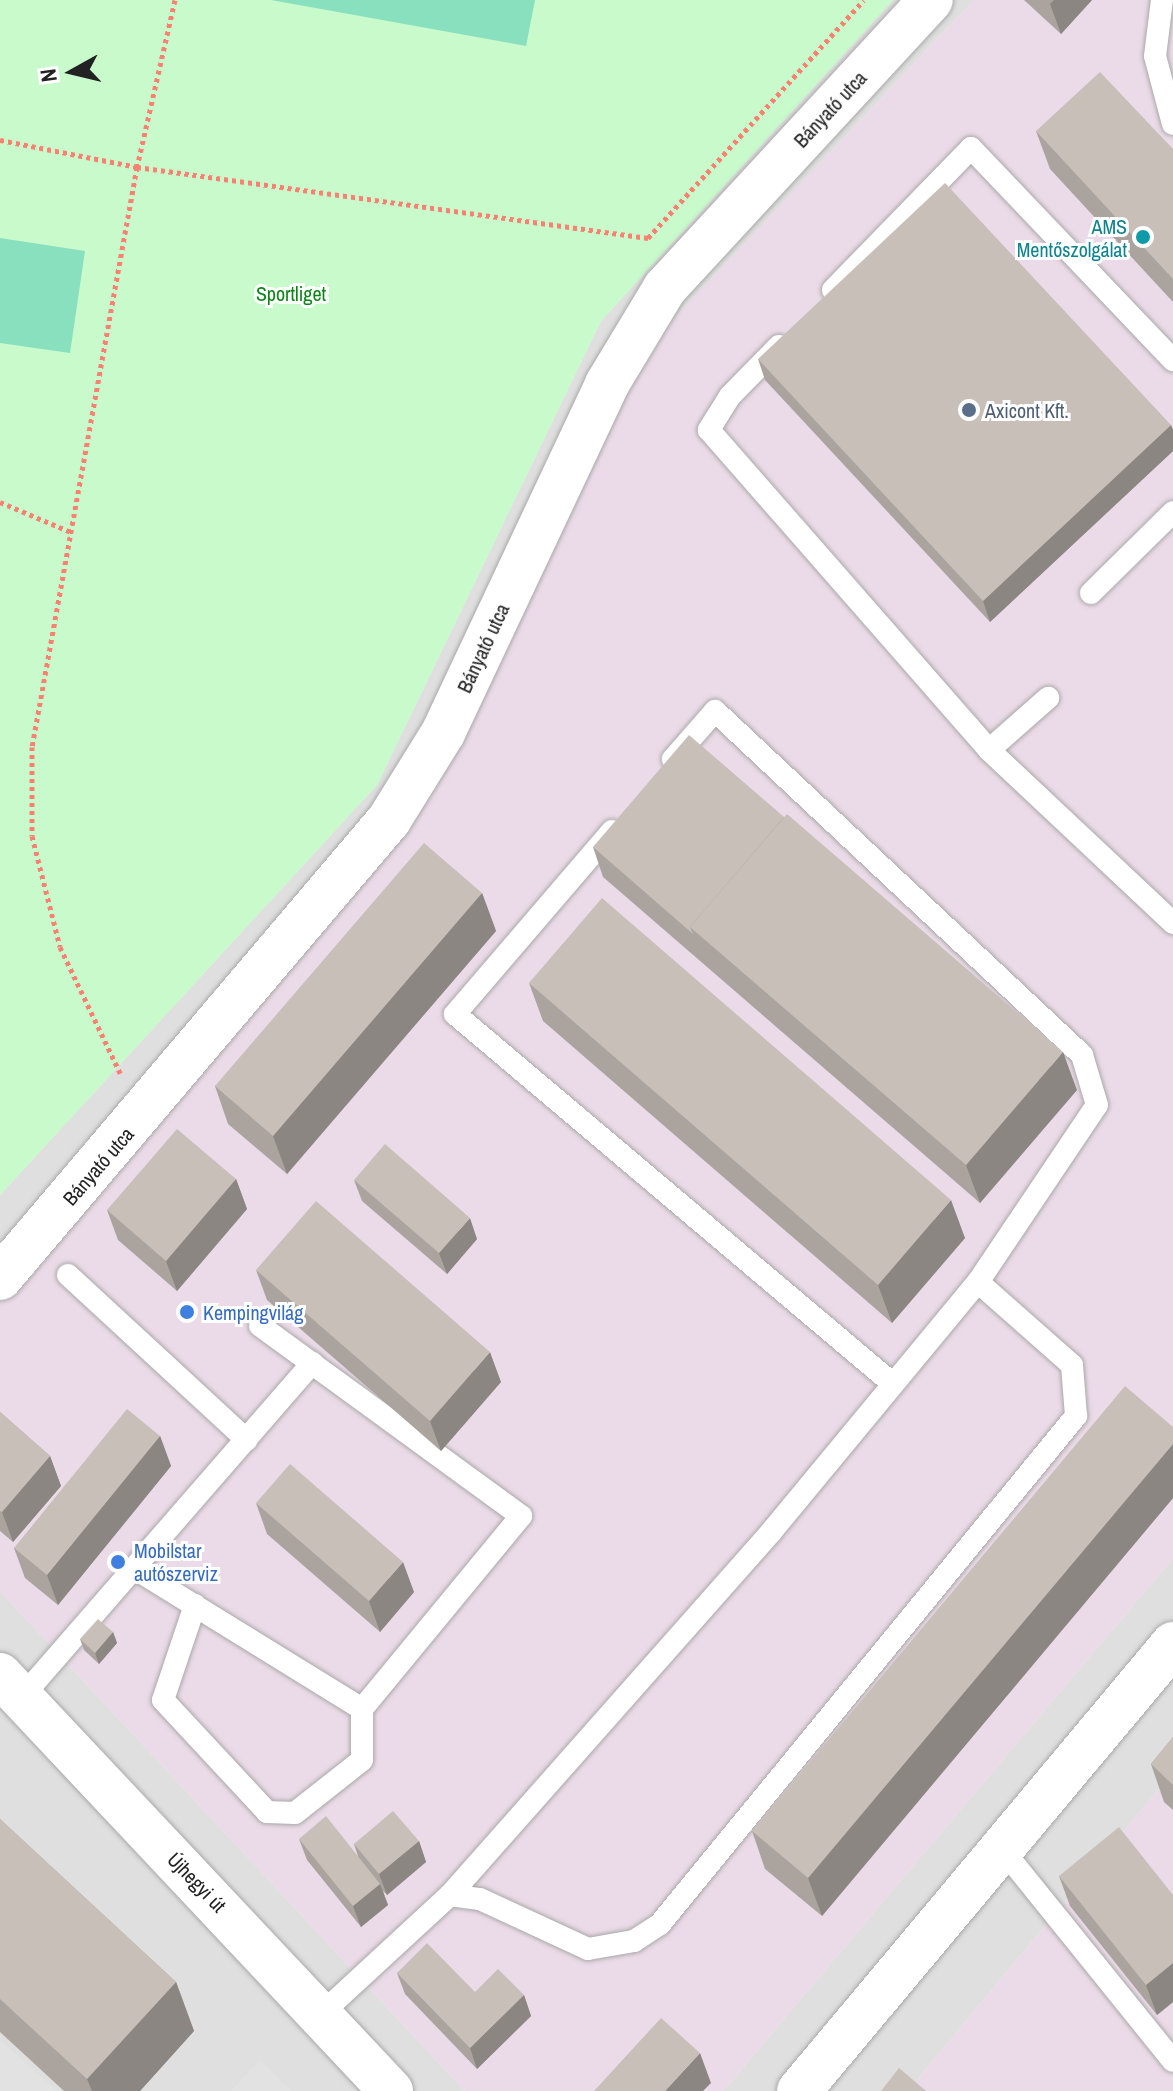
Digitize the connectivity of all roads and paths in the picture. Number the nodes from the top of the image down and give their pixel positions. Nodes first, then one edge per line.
1 (175, 0) edge
2 (864, 0) edge
3 (931, 0) edge
4 (1162, 0) edge
5 (1164, 62) edge
6 (1173, 124) edge
7 (0, 140) edge
8 (137, 167) junction
9 (818, 306) edge
10 (796, 329) edge
11 (1173, 360) edge
12 (0, 502) edge
13 (1173, 512) edge
14 (71, 532) junction
15 (1091, 593) dead end
16 (1048, 698) dead end
17 (989, 750) junction
18 (653, 783) edge
19 (632, 808) edge
20 (1173, 923) edge
21 (141, 1118) junction
22 (68, 1275) dead end
23 (0, 1278) edge
24 (978, 1282) junction
25 (260, 1326) dead end
26 (312, 1363) junction
27 (893, 1384) junction
28 (247, 1440) junction
29 (137, 1570) junction
30 (195, 1605) junction
31 (1173, 1644) edge
32 (9, 1693) edge
33 (362, 1709) junction
34 (1002, 1849) junction
35 (450, 1895) junction
36 (321, 2014) junction
37 (1173, 2061) edge
38 (391, 2091) edge
39 (799, 2091) edge

1 - 8 path
2 - 8 path
3 - 21 street, Bányató utca
4 - 5 lane
5 - 6 lane
7 - 8 path
8 - 14 path
9 - 11 lane
10 - 17 lane
12 - 14 path
13 - 15 lane
14 - 21 path
16 - 17 lane
17 - 20 lane
18 - 24 lane
19 - 27 lane
21 - 23 street, Bányató utca
22 - 28 lane
24 - 27 lane
24 - 35 lane
25 - 26 lane
26 - 28 lane
26 - 33 lane
27 - 35 lane
28 - 29 lane
29 - 30 lane
29 - 32 lane
30 - 33 lane
30 - 33 lane
31 - 34 street
32 - 36 street, Újhegyi út
34 - 37 lane
34 - 39 street
35 - 36 lane
36 - 38 street, Újhegyi út

